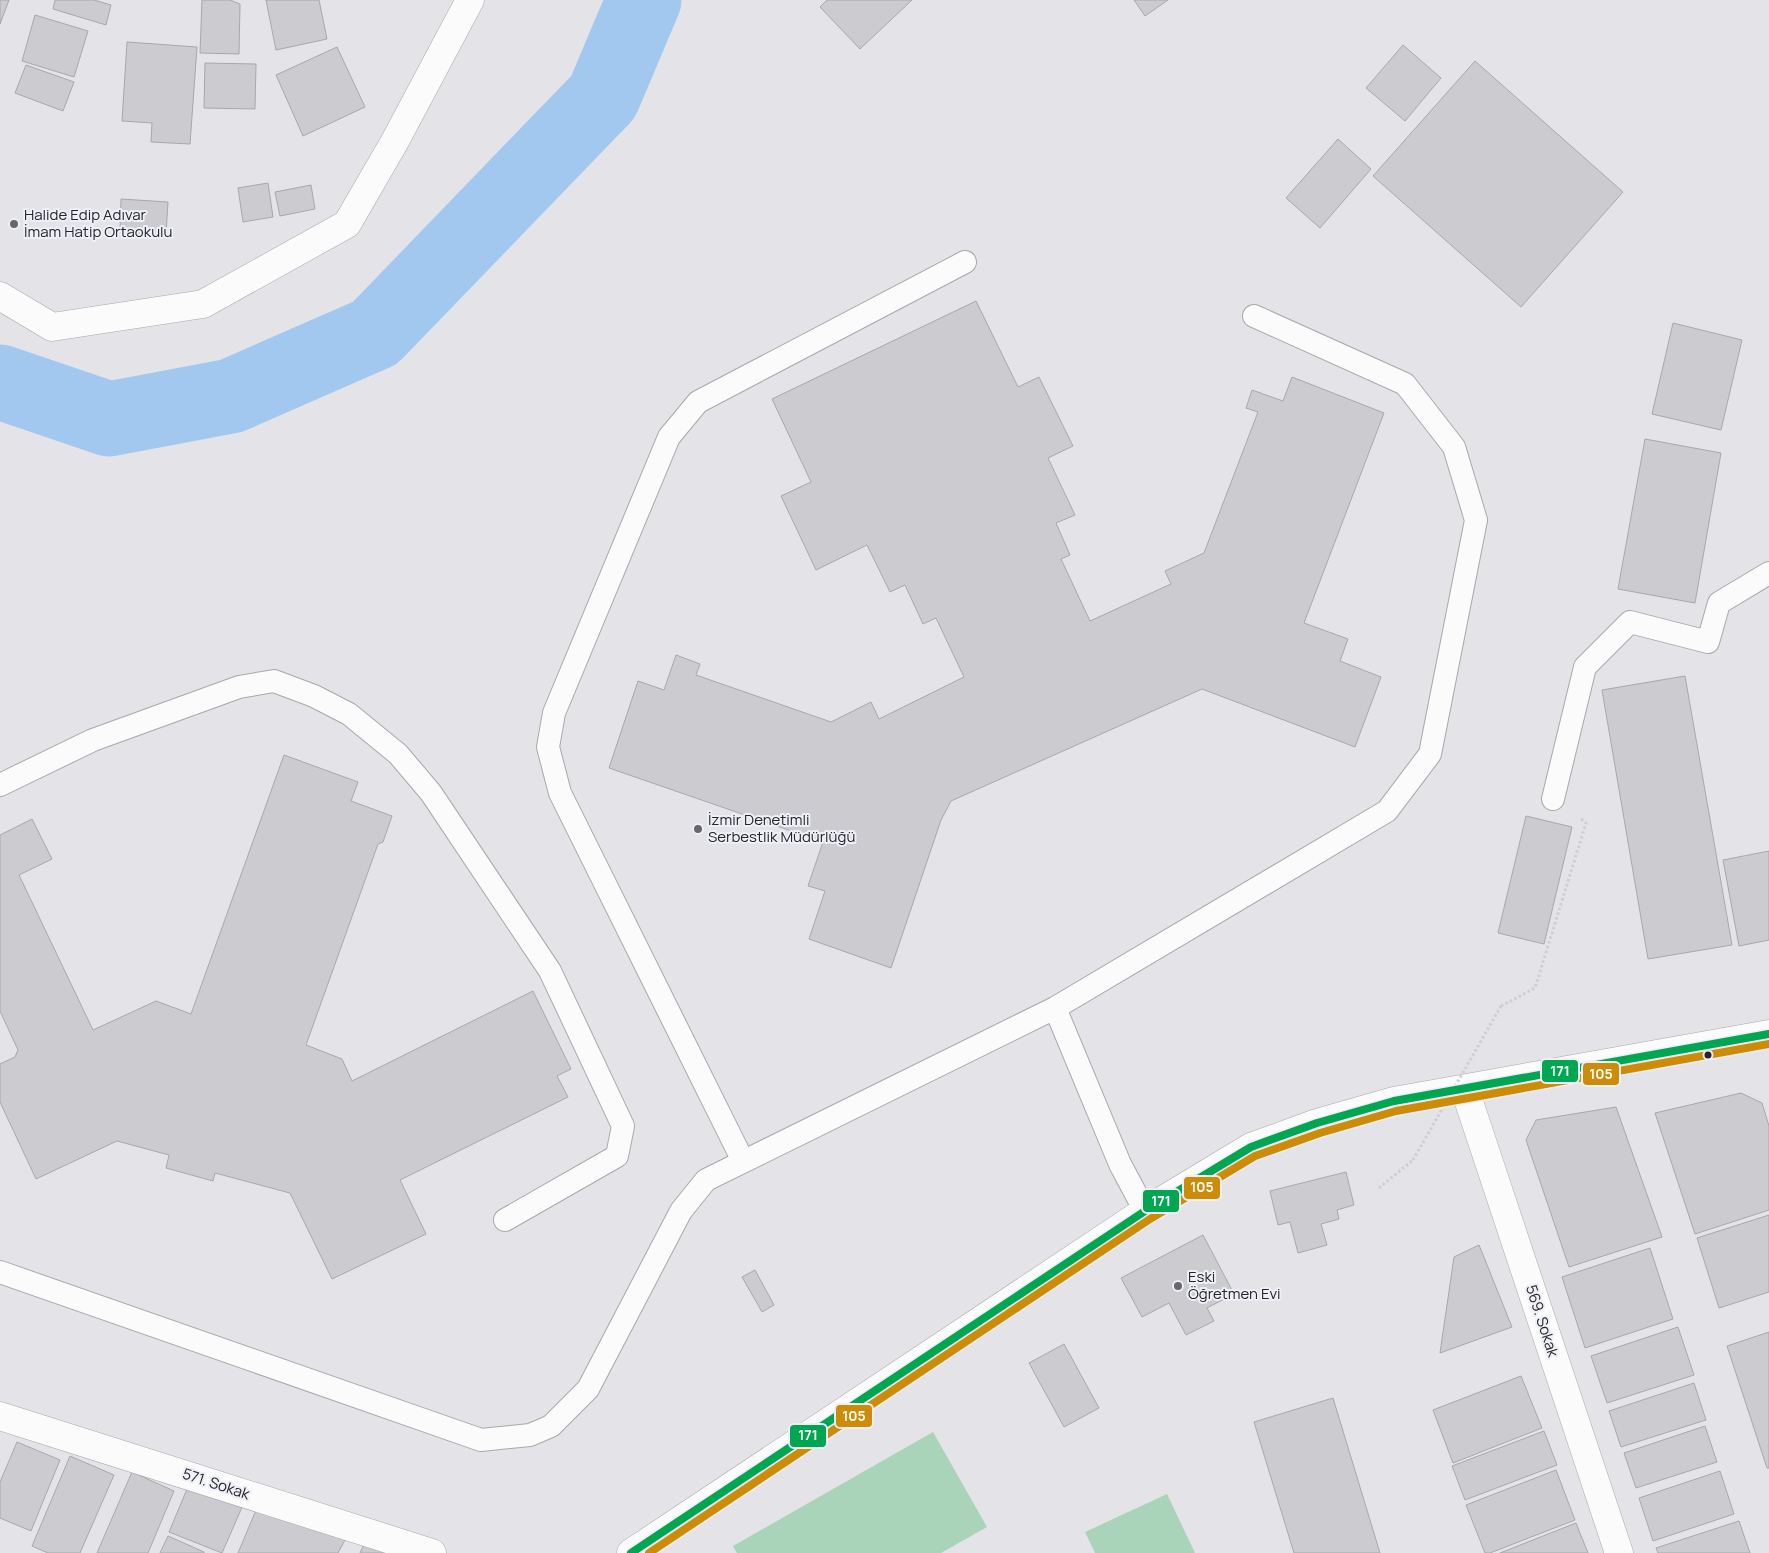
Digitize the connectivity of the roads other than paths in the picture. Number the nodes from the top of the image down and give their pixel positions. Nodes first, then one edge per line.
1 (470, 0) edge
2 (965, 262) dead end
3 (0, 296) edge
4 (1254, 316) dead end
5 (1769, 572) edge
6 (0, 785) edge
7 (1553, 799) road end
8 (1055, 1008) junction
9 (1769, 1034) edge
10 (1465, 1090) junction
11 (744, 1160) junction
12 (1145, 1211) junction
13 (505, 1220) dead end
14 (0, 1272) edge
15 (0, 1416) edge
16 (432, 1553) edge
17 (631, 1553) edge
18 (1619, 1553) edge

1 - 3 street
2 - 11 lane
4 - 8 lane
5 - 7 lane
6 - 13 lane
8 - 11 lane
8 - 12 lane
9 - 10 street
10 - 12 street
10 - 18 street, 569. Sokak
11 - 14 lane
12 - 17 street
15 - 16 street, 571. Sokak

